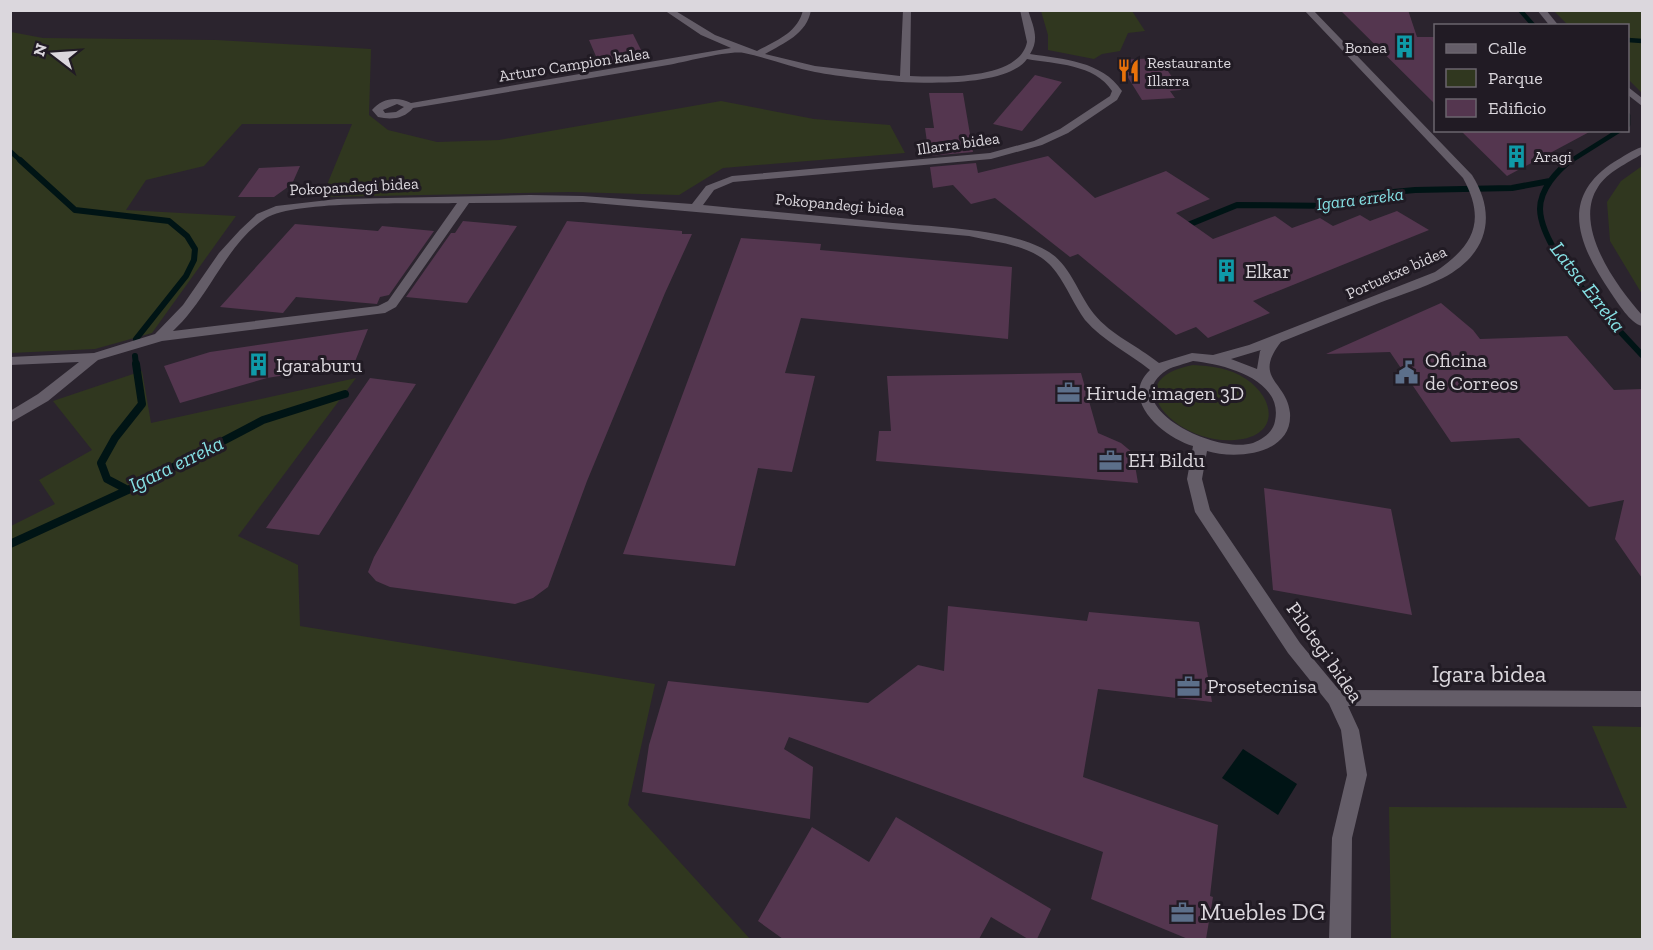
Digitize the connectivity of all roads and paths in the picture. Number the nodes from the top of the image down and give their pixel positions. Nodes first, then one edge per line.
1 (668, 10) edge
2 (807, 10) edge
3 (907, 10) edge
4 (1024, 10) edge
5 (1308, 10) edge
6 (1542, 10) edge
7 (1553, 24) edge
8 (744, 49) junction
9 (758, 54) junction
10 (1026, 57) junction
11 (905, 79) junction
12 (1629, 91) edge
13 (1642, 103) edge
14 (409, 106) dead end
15 (1642, 150) edge
16 (465, 200) junction
17 (696, 208) junction
18 (1642, 322) edge
19 (160, 336) junction
20 (1277, 339) junction
21 (94, 357) junction
22 (1214, 359) junction
23 (10, 360) edge
24 (1157, 369) junction
25 (1266, 382) junction
26 (10, 418) edge
27 (1201, 445) junction
28 (1335, 698) junction
29 (1642, 699) edge
30 (1341, 939) edge

1 - 8 street
2 - 9 street
3 - 11 street
4 - 10 street
5 - 20 street, Portuetxe bidea
6 - 7 street
8 - 9 street
8 - 14 street, Arturo Campion kalea
9 - 11 street
10 - 11 street
10 - 17 street, Illarra bidea
12 - 13 street
15 - 18 street
16 - 17 street, Pokopandegi bidea
16 - 19 street, Pokopandegi bidea
16 - 19 street, Pokopandegi bidea
17 - 24 street, Pokopandegi bidea
19 - 21 street, Pokopandegi bidea
20 - 22 street, Portuetxe bidea
20 - 25 street
21 - 23 street, Pokopandegi bidea
21 - 26 street, Pokopandegi bidea
22 - 24 street
22 - 25 street
24 - 27 street
25 - 27 street
27 - 28 street, Pilotegi bidea
28 - 29 street, Igara bidea
28 - 30 street, Pilotegi bidea

